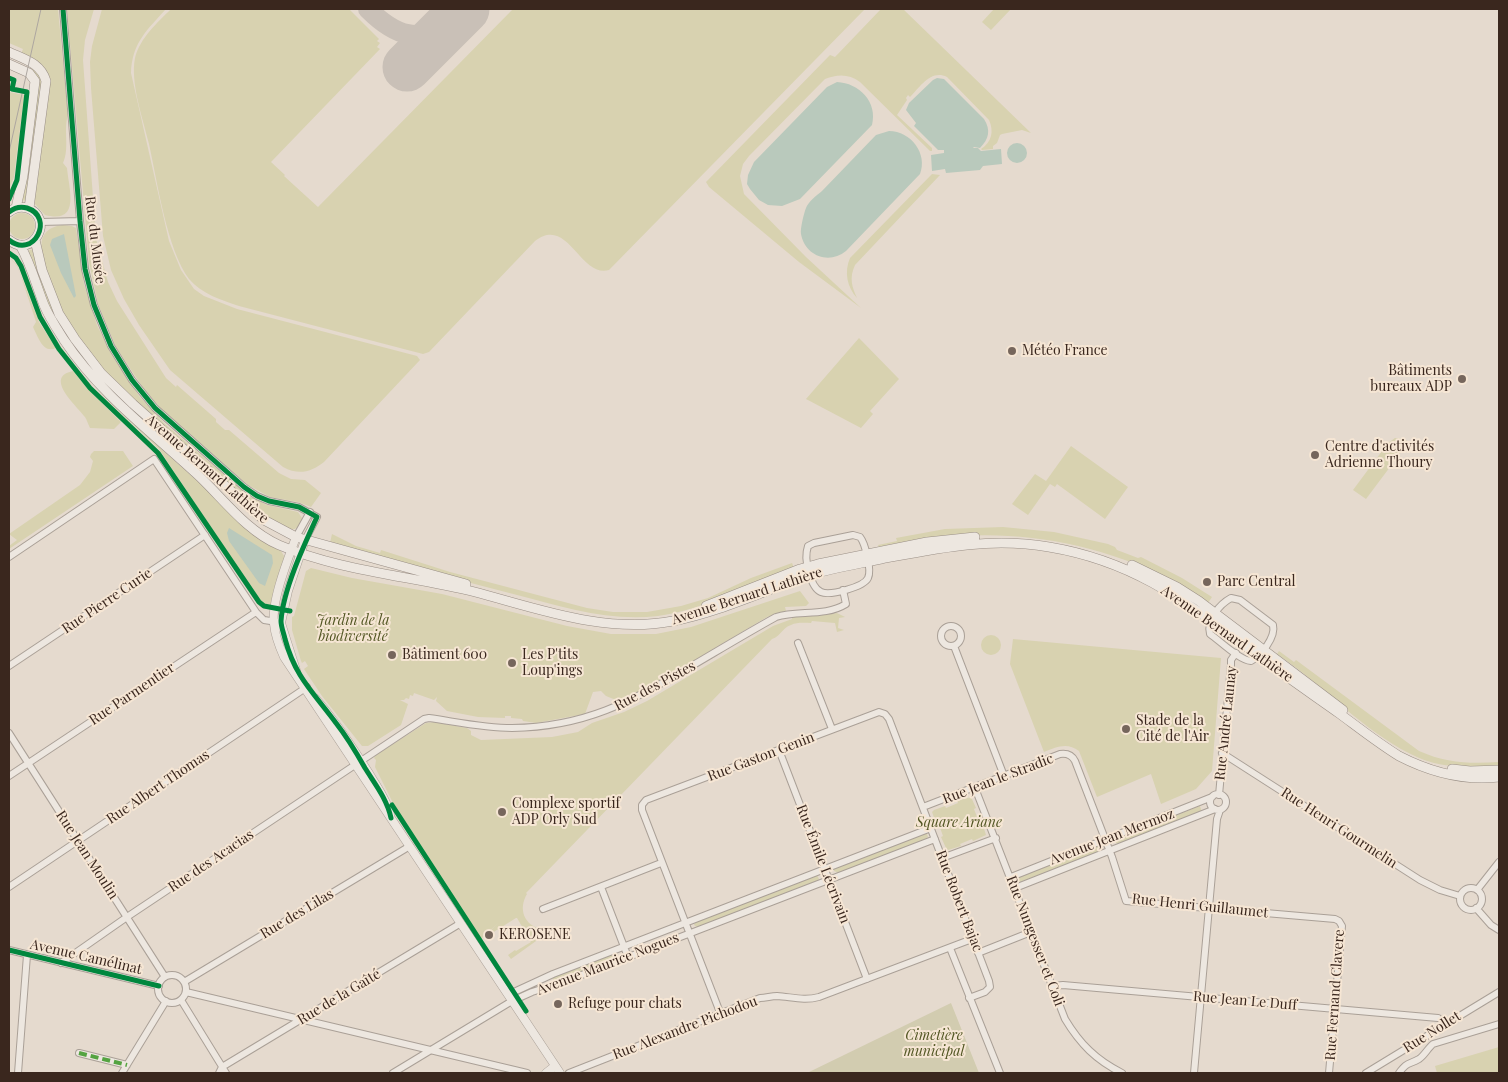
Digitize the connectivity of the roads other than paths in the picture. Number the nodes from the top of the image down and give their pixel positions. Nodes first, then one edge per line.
1 (63, 9) edge
2 (9, 52) edge
3 (9, 64) edge
4 (29, 208) junction
5 (12, 210) edge
6 (80, 221) junction
7 (41, 222) junction
8 (9, 240) edge
9 (35, 240) junction
10 (20, 245) junction
11 (310, 512) junction
12 (205, 535) junction
13 (301, 539) junction
14 (296, 551) junction
15 (9, 557) edge
16 (867, 558) junction
17 (809, 571) junction
18 (843, 590) junction
19 (256, 612) junction
20 (1213, 617) junction
21 (277, 622) junction
22 (798, 643) dead end
23 (954, 646) dead end
24 (1261, 652) junction
25 (1236, 653) junction
26 (9, 666) edge
27 (306, 688) junction
28 (882, 713) joint
29 (832, 729) junction
30 (9, 733) edge
31 (779, 750) junction
32 (1222, 753) junction
33 (358, 763) junction
34 (28, 764) junction
35 (1499, 770) edge
36 (9, 776) edge
37 (1004, 776) junction
38 (1499, 776) edge
39 (976, 788) junction
40 (1216, 796) junction
41 (923, 807) junction
42 (1218, 810) junction
43 (931, 828) junction
44 (996, 838) junction
45 (935, 839) junction
46 (1106, 840) junction
47 (77, 841) junction
48 (410, 846) junction
49 (1110, 851) junction
50 (942, 858) junction
51 (1499, 862) edge
52 (661, 863) junction
53 (824, 869) junction
54 (1011, 877) junction
55 (829, 880) junction
56 (9, 887) edge
57 (601, 887) junction
58 (1015, 888) junction
59 (1477, 890) junction
60 (1460, 896) junction
61 (543, 908) dead end
62 (1209, 908) junction
63 (1476, 908) junction
64 (127, 917) junction
65 (1335, 919) joint
66 (461, 923) junction
67 (684, 923) junction
68 (1499, 930) edge
69 (1031, 932) junction
70 (689, 933) junction
71 (972, 939) junction
72 (625, 946) junction
73 (950, 948) junction
74 (9, 950) edge
75 (978, 953) junction
76 (27, 955) junction
77 (628, 957) junction
78 (61, 963) junction
79 (165, 978) junction
80 (867, 979) junction
81 (184, 982) junction
82 (159, 986) junction
83 (1052, 986) junction
84 (186, 992) junction
85 (1499, 992) edge
86 (1201, 997) junction
87 (970, 998) junction
88 (181, 1000) junction
89 (166, 1001) junction
90 (512, 1001) junction
91 (1335, 1009) junction
92 (721, 1015) junction
93 (1438, 1018) dead end
94 (301, 1019) junction
95 (1499, 1024) edge
96 (433, 1050) junction
97 (79, 1053) dead end
98 (127, 1065) junction
99 (557, 1070) edge
100 (222, 1071) edge
101 (18, 1073) edge
102 (122, 1073) edge
103 (393, 1073) edge
104 (527, 1073) edge
105 (546, 1073) edge
106 (569, 1073) edge
107 (1000, 1073) edge
108 (1122, 1073) edge
109 (1194, 1073) edge
110 (1329, 1073) edge
111 (1366, 1073) edge
112 (1399, 1073) edge

1 - 6 street, Rue du Musée
2 - 4 main road
3 - 5 main road
4 - 5 main road
4 - 7 main road
6 - 7 street
6 - 11 street, Rue du Musée
7 - 9 main road
8 - 10 main road
9 - 10 main road
9 - 13 main road, Avenue Bernard Lathière
10 - 14 main road, Avenue Bernard Lathière
11 - 13 street
11 - 13 street, Rue du Musée
12 - 15 street
12 - 19 street
12 - 26 street, Rue Pierre Curie
13 - 14 street
13 - 17 main road, Avenue Bernard Lathière
14 - 17 main road, Avenue Bernard Lathière
14 - 21 street
16 - 17 main road, Avenue Bernard Lathière
16 - 17 street
16 - 18 street
16 - 20 main road, Avenue Bernard Lathière
17 - 18 street
18 - 33 street, Rue des Pistes
19 - 21 street
19 - 34 street, Rue Parmentier
20 - 24 main road, Avenue Bernard Lathière
20 - 24 street
20 - 25 street
21 - 27 street
22 - 29 street
23 - 37 street
24 - 25 street
24 - 35 main road, Avenue Bernard Lathière
24 - 38 main road, Avenue Bernard Lathière
25 - 32 street, Rue André Launay
27 - 33 street
27 - 47 street, Rue Albert Thomas
28 - 29 street, Rue Gaston Genin
28 - 41 street, Rue Robert Bajac
29 - 31 street, Rue Gaston Genin
30 - 34 street, Rue Jean Moulin
31 - 52 street, Rue Gaston Genin
31 - 53 street, Rue Émile Lécrivain
32 - 40 street, Rue André Launay
32 - 60 street, Rue Henri Gourmelin
33 - 48 street
33 - 64 street, Rue des Acacias
34 - 36 street, Rue Parmentier
34 - 47 street, Rue Jean Moulin
37 - 39 street, Rue Jean le Stradic
37 - 46 street, Rue Jean le Stradic
39 - 41 street, Rue Jean le Stradic
39 - 44 street, Rue Nungesser et Coli
40 - 42 street
40 - 42 street
40 - 46 street, Avenue Jean Mermoz
41 - 43 street, Rue Robert Bajac
42 - 49 street, Avenue Jean Mermoz
42 - 62 street
43 - 45 street, Rue Robert Bajac
43 - 53 street, Avenue Maurice Nogues
44 - 50 street
44 - 54 street, Rue Nungesser et Coli
45 - 50 street, Rue Robert Bajac
45 - 55 street, Avenue Maurice Nogues
46 - 49 street, Rue Henri Guillaumet
46 - 54 street, Avenue Jean Mermoz
47 - 56 street, Rue Albert Thomas
47 - 64 street, Rue Jean Moulin
48 - 66 street
48 - 81 street, Rue des Lilas
49 - 58 street, Avenue Jean Mermoz
49 - 62 street, Rue Henri Guillaumet
50 - 71 street, Rue Robert Bajac
51 - 59 street
52 - 57 street
52 - 67 street
53 - 55 street, Rue Émile Lécrivain
53 - 67 street, Avenue Maurice Nogues
54 - 58 street, Rue Nungesser et Coli
55 - 70 street, Avenue Maurice Nogues
55 - 80 street, Rue Émile Lécrivain
57 - 61 street
57 - 72 street
58 - 69 street, Rue Nungesser et Coli
59 - 60 street
59 - 63 street
60 - 63 street
62 - 65 street, Rue Henri Guillaumet
62 - 86 street
63 - 68 street
64 - 78 street, Rue des Acacias
64 - 79 street, Rue Jean Moulin
65 - 91 street, Rue Fernand Clavere
66 - 90 street
66 - 94 street, Rue de la Gaîté
67 - 70 street
67 - 72 street, Avenue Maurice Nogues
69 - 75 street
69 - 83 street, Rue Nungesser et Coli
70 - 77 street, Avenue Maurice Nogues
70 - 92 street
71 - 73 street, Rue Alexandre Pichodou
71 - 75 street, Rue Robert Bajac
72 - 77 street
72 - 90 street, Avenue Maurice Nogues
73 - 80 street, Rue Alexandre Pichodou
73 - 87 street
74 - 76 street, Avenue Camélinat
75 - 87 street, Rue Robert Bajac
76 - 78 street, Avenue Camélinat
76 - 101 street
77 - 90 street, Avenue Maurice Nogues
78 - 82 street, Avenue Camélinat
79 - 81 street
79 - 82 street
80 - 92 street, Rue Alexandre Pichodou
81 - 84 street
82 - 89 street
83 - 86 street, Rue Jean Le Duff
83 - 108 street, Rue Nungesser et Coli
84 - 88 street
84 - 94 street
85 - 111 street, Rue Nollet
86 - 91 street, Rue Jean Le Duff
86 - 109 street
87 - 107 street
88 - 89 street
88 - 100 street
89 - 98 street
90 - 96 street
90 - 99 street
91 - 93 street, Rue Jean Le Duff
91 - 110 street, Rue Fernand Clavere
92 - 106 street, Rue Alexandre Pichodou
94 - 96 street
94 - 100 street, Rue de la Gaîté
95 - 112 street
96 - 103 street
96 - 104 street
97 - 98 street
98 - 102 street
99 - 105 street

